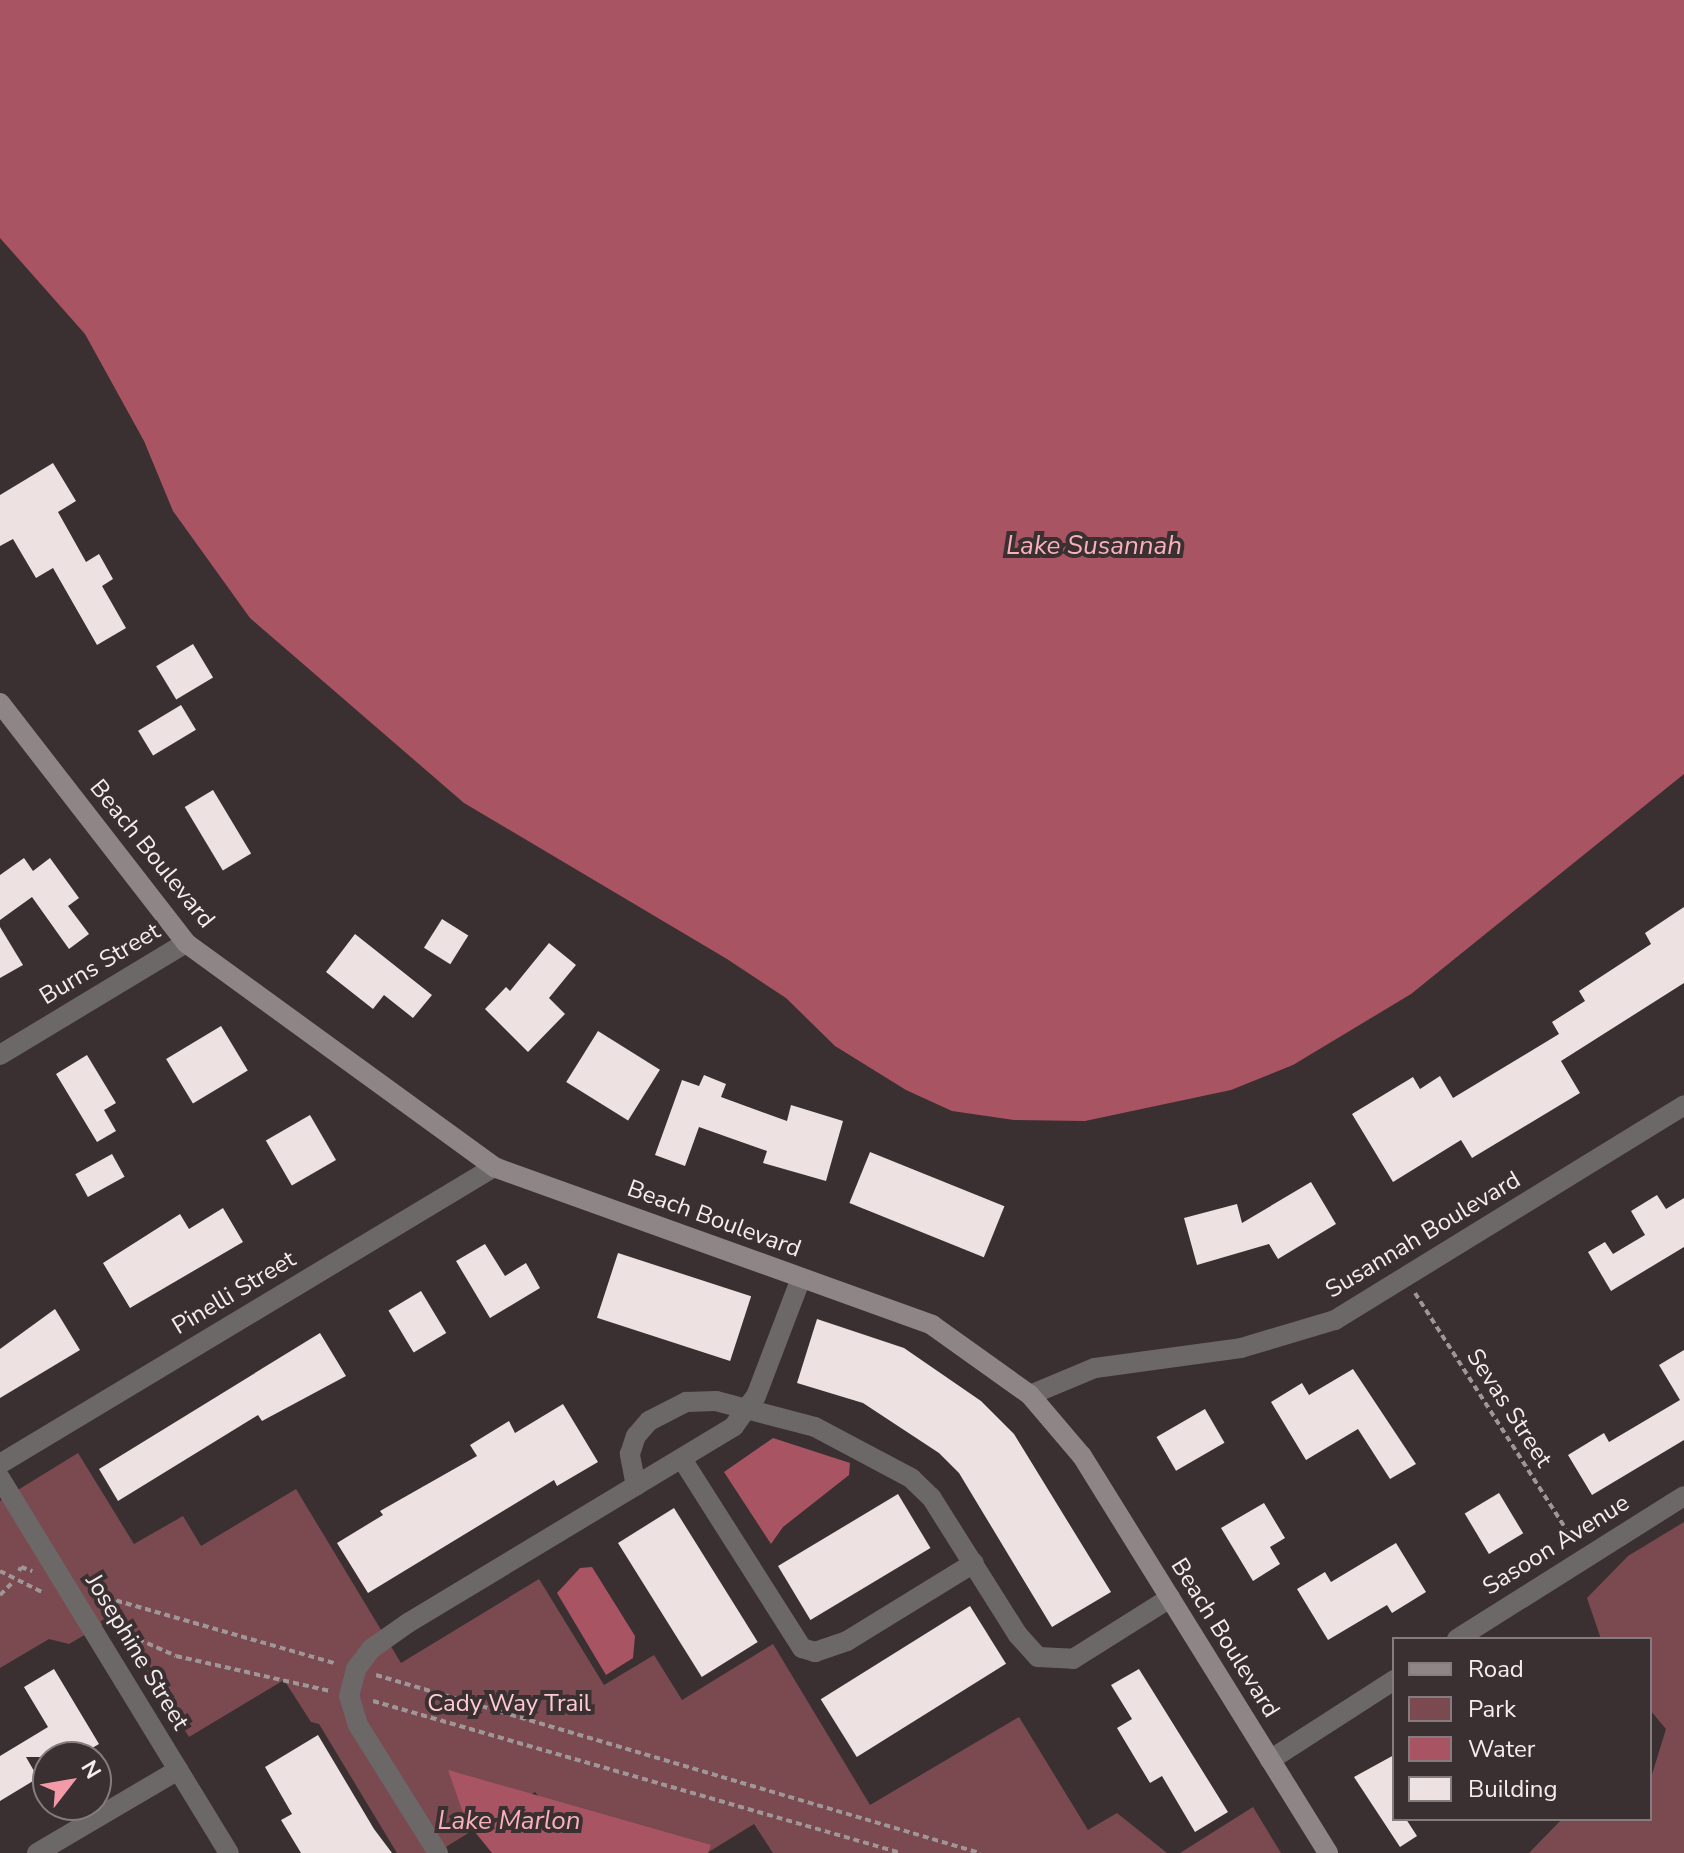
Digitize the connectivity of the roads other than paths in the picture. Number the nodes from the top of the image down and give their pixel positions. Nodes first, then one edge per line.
1 (0, 703) edge
2 (186, 943) junction
3 (0, 1055) edge
4 (1684, 1105) edge
5 (494, 1167) junction
6 (801, 1278) junction
7 (1030, 1395) junction
8 (748, 1409) junction
9 (682, 1459) junction
10 (0, 1464) edge
11 (0, 1478) edge
12 (636, 1486) junction
13 (1684, 1496) edge
14 (974, 1563) junction
15 (1170, 1598) junction
16 (1460, 1637) edge
17 (1392, 1681) edge
18 (1270, 1760) junction
19 (178, 1770) junction
20 (37, 1853) edge
21 (229, 1853) edge
22 (438, 1853) edge
23 (1328, 1853) edge

1 - 2 street, Beach Boulevard
2 - 3 street, Burns Street
2 - 5 street, Beach Boulevard
4 - 7 street, Susannah Boulevard
5 - 6 street, Beach Boulevard
5 - 10 street, Pinelli Street
6 - 7 street, Beach Boulevard
6 - 8 street
7 - 15 street, Beach Boulevard
8 - 9 street
8 - 12 street
8 - 14 street
9 - 12 street
9 - 14 street
11 - 19 street, Josephine Street
12 - 22 street
13 - 16 street, Sasoon Avenue
14 - 15 street
15 - 18 street, Beach Boulevard
17 - 18 street
18 - 23 street, Beach Boulevard
19 - 20 street
19 - 21 street, Josephine Street

